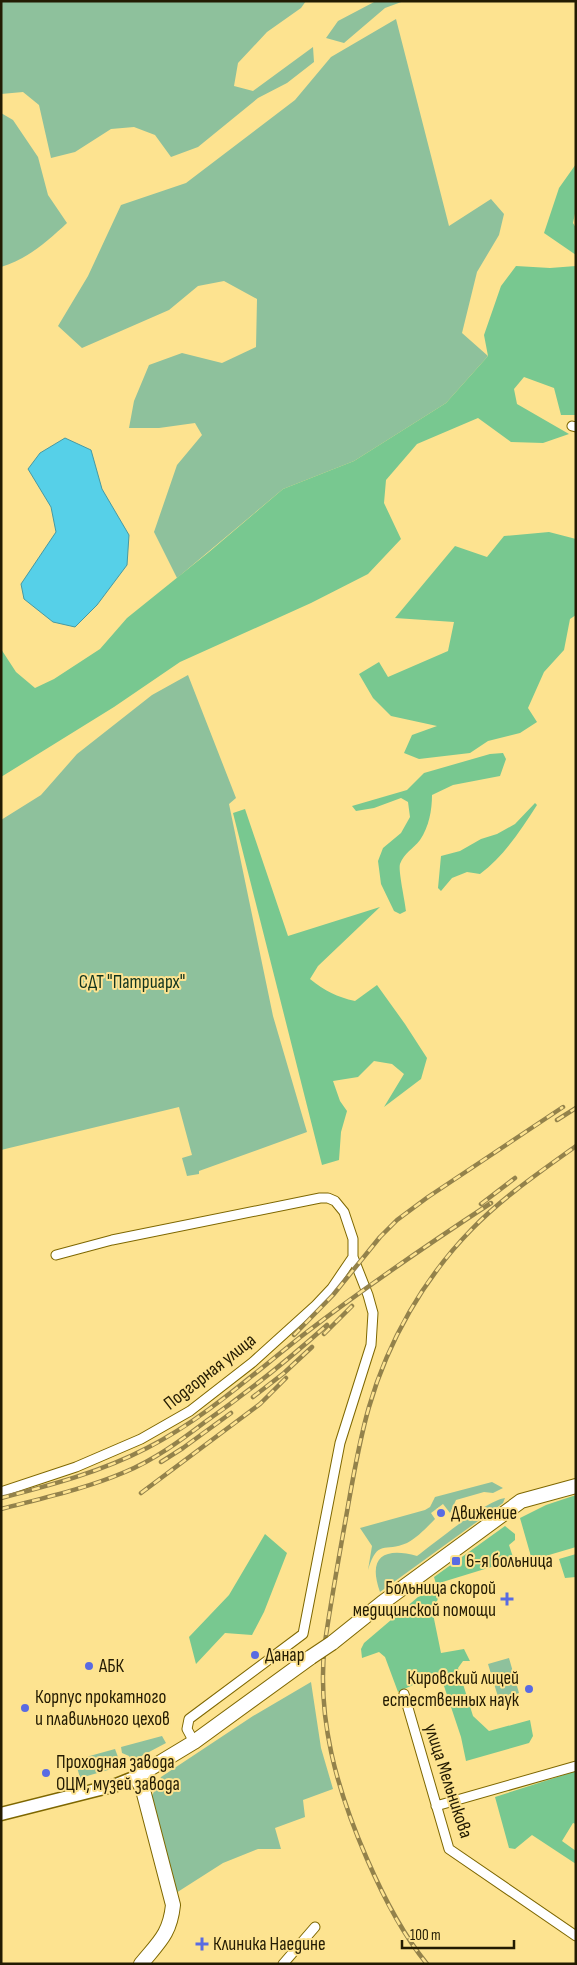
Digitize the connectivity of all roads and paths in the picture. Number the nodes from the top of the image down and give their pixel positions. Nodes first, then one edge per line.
1 (56, 1255) dead end
2 (353, 1257) junction
3 (576, 1486) edge
4 (1, 1492) edge
5 (404, 1694) dead end
6 (194, 1742) junction
7 (576, 1766) edge
8 (136, 1777) junction
9 (436, 1806) junction
10 (1, 1814) edge
11 (315, 1927) dead end
12 (576, 1936) edge
13 (141, 1964) edge
14 (283, 1964) edge

1 - 2 street
2 - 4 street, Подгорная улица
2 - 6 street
3 - 6 main road, bridge
5 - 9 street, улица Мельникова
6 - 8 main road
7 - 9 street
8 - 10 main road
8 - 13 main road
9 - 12 street, улица Мельникова
11 - 14 street

